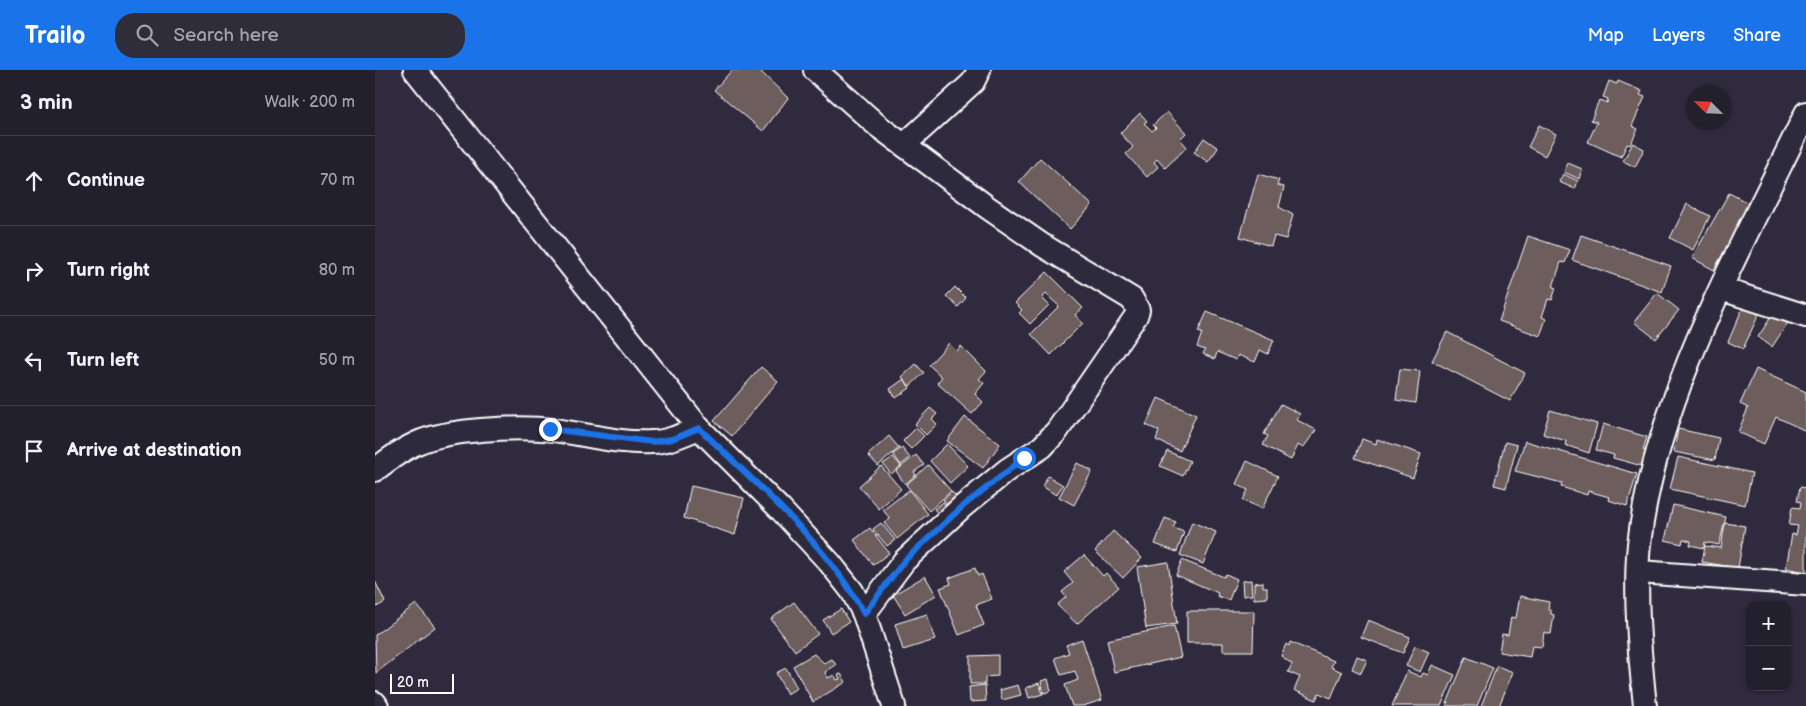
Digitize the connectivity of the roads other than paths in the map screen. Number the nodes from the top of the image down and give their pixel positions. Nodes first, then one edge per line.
1 (415, 70) edge
2 (815, 70) edge
3 (979, 70) edge
4 (1806, 113) edge
5 (904, 145) junction
6 (1721, 289) junction
7 (1806, 316) edge
8 (699, 428) junction
9 (375, 470) edge
10 (1639, 572) junction
11 (1806, 584) edge
12 (864, 614) junction
13 (375, 703) edge
14 (377, 706) edge
15 (894, 706) edge
16 (1645, 706) edge

1 - 8 street
2 - 5 street
3 - 5 street
4 - 6 street
5 - 12 street
6 - 7 street
6 - 10 street
8 - 9 street
8 - 12 street
10 - 11 street
10 - 16 street
12 - 15 street
13 - 14 street

